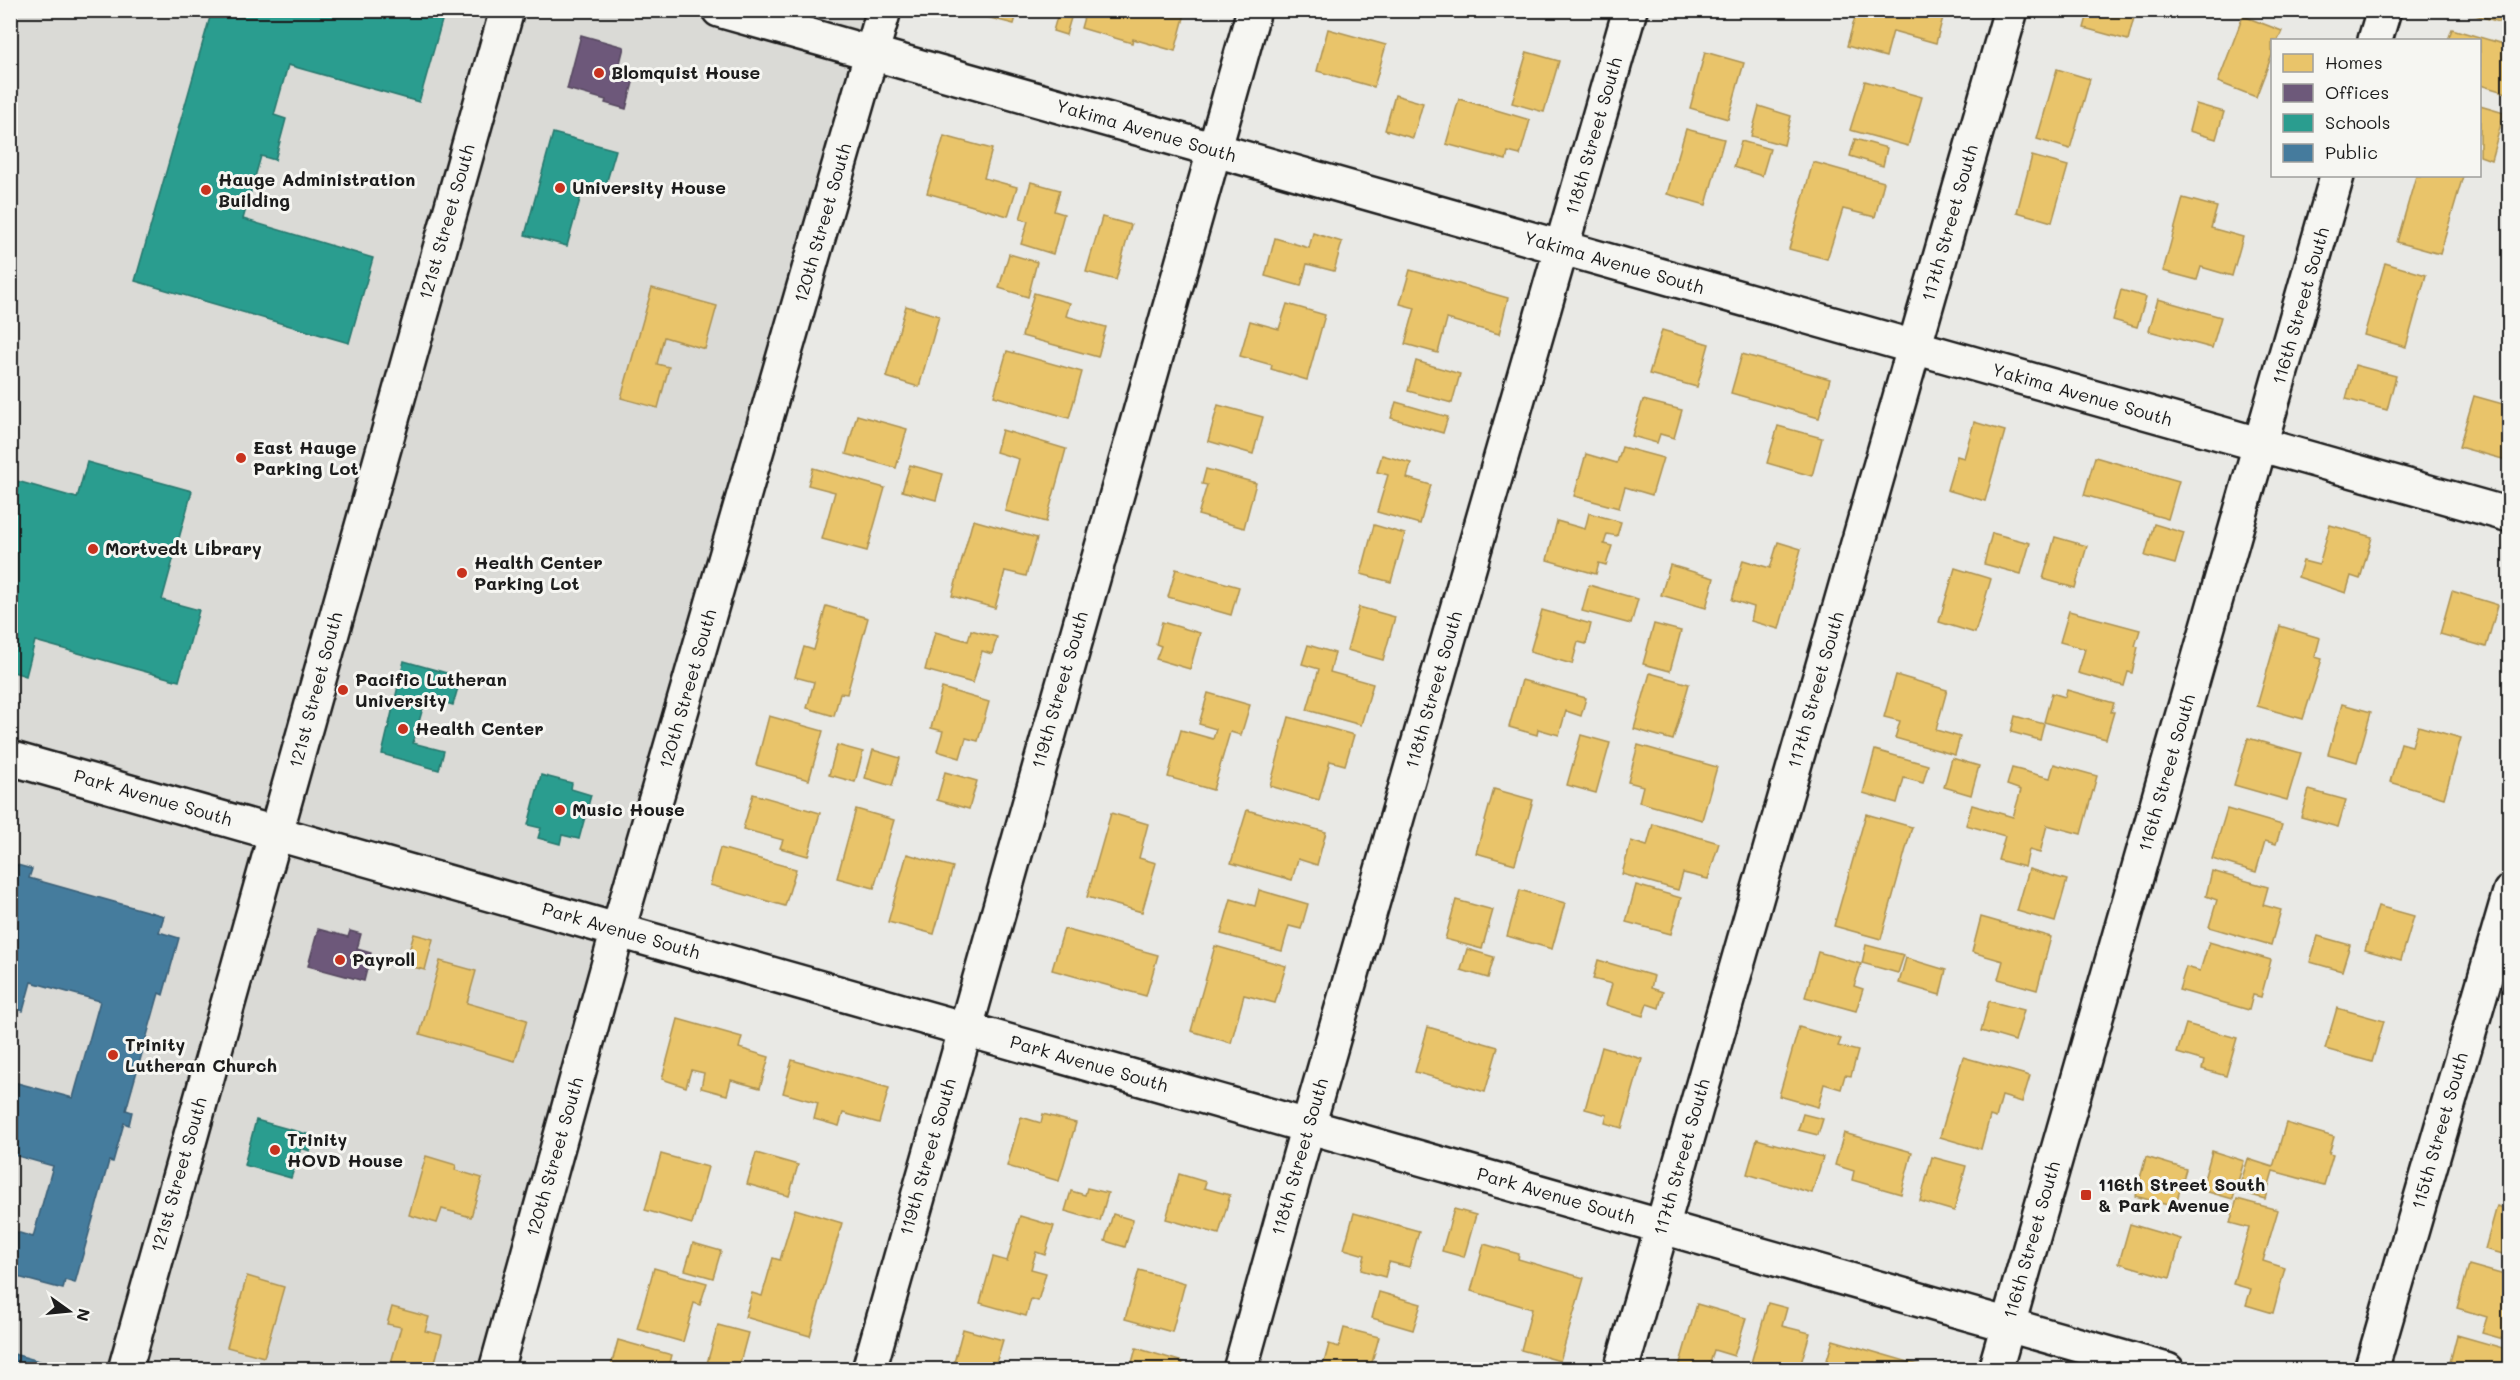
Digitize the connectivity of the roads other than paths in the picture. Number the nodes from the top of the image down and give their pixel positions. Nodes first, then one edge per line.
1 (507, 10) edge
2 (719, 10) edge
3 (884, 10) edge
4 (1254, 10) edge
5 (1630, 10) edge
6 (2011, 10) edge
7 (2384, 10) edge
8 (2375, 39) edge
9 (872, 54) junction
10 (1214, 150) junction
11 (2337, 177) edge
12 (1562, 248) junction
13 (1914, 347) junction
14 (2262, 445) junction
15 (2510, 515) edge
16 (10, 758) edge
17 (276, 833) junction
18 (2510, 892) edge
19 (618, 930) junction
20 (964, 1028) junction
21 (1308, 1126) junction
22 (1662, 1226) junction
23 (2007, 1324) junction
24 (126, 1370) edge
25 (496, 1370) edge
26 (869, 1370) edge
27 (1240, 1370) edge
28 (1621, 1370) edge
29 (1995, 1370) edge
30 (2166, 1370) edge
31 (2371, 1370) edge

1 - 17 street, 121st Street South
2 - 9 street, Yakima Avenue South
3 - 9 street, 120th Street South
4 - 10 street, 119th Street South
5 - 12 street, 118th Street South
6 - 13 street, 117th Street South
7 - 8 street
9 - 10 street, Yakima Avenue South
9 - 19 street, 120th Street South
10 - 12 street, Yakima Avenue South
10 - 20 street, 119th Street South
11 - 14 street, 116th Street South
12 - 13 street, Yakima Avenue South
12 - 21 street, 118th Street South
13 - 14 street, Yakima Avenue South
13 - 22 street, 117th Street South
14 - 15 street, Yakima Avenue South
14 - 23 street, 116th Street South
16 - 17 street, Park Avenue South
17 - 19 street, Park Avenue South
17 - 24 street, 121st Street South
18 - 31 street, 115th Street South
19 - 20 street, Park Avenue South
19 - 25 street, 120th Street South
20 - 21 street, Park Avenue South
20 - 26 street, 119th Street South
21 - 22 street, Park Avenue South
21 - 27 street, 118th Street South
22 - 23 street, Park Avenue South
22 - 28 street, 117th Street South
23 - 29 street, 116th Street South
23 - 30 street, Park Avenue South

